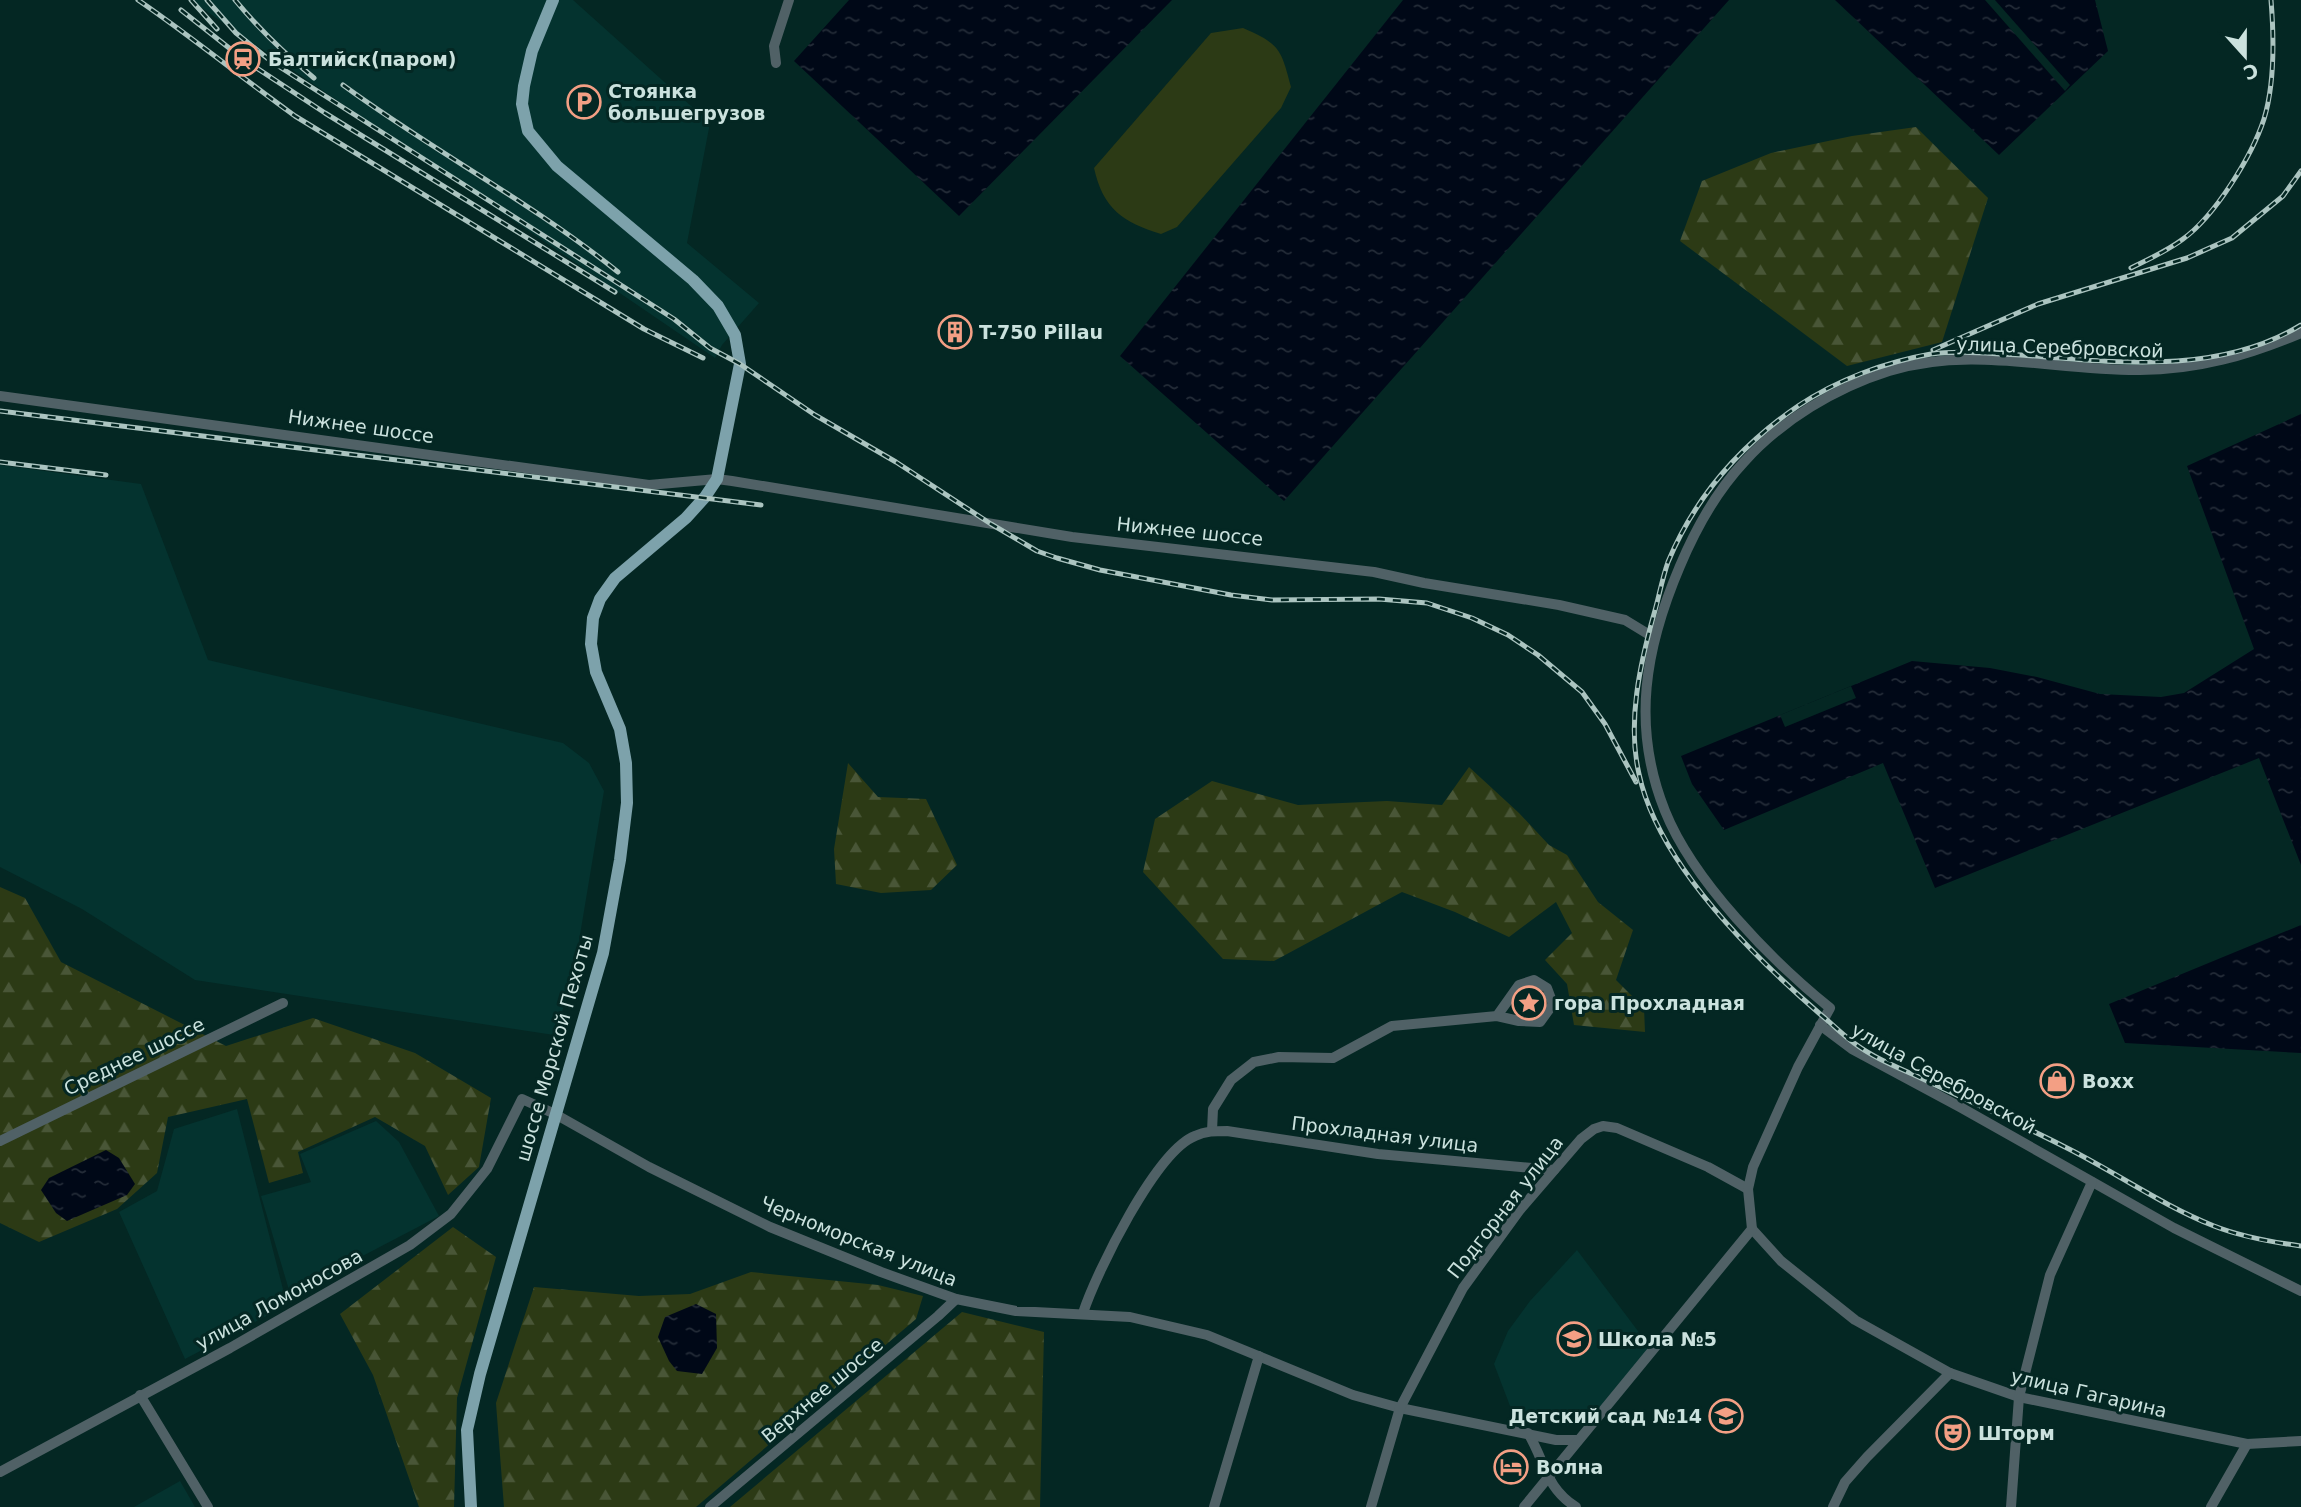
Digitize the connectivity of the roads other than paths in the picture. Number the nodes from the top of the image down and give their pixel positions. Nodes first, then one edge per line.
1 (554, 0) edge
2 (789, 0) edge
3 (776, 63) dead end
4 (2301, 333) edge
5 (0, 396) edge
6 (717, 479) junction
7 (1654, 635) junction
8 (283, 1003) dead end
9 (1497, 1016) junction
10 (1821, 1025) junction
11 (522, 1099) joint
12 (555, 1114) junction
13 (1212, 1131) junction
14 (0, 1141) edge
15 (1554, 1170) junction
16 (2092, 1182) junction
17 (1748, 1189) junction
18 (1752, 1230) junction
19 (2301, 1291) edge
20 (956, 1298) junction
21 (1083, 1313) junction
22 (1259, 1356) junction
23 (1950, 1373) junction
24 (140, 1395) junction
25 (2019, 1398) junction
26 (1400, 1408) junction
27 (1528, 1433) junction
28 (1577, 1440) junction
29 (2301, 1441) edge
30 (2247, 1444) junction
31 (0, 1472) edge
32 (1548, 1477) junction
33 (208, 1507) edge
34 (471, 1507) edge
35 (710, 1507) edge
36 (1214, 1507) edge
37 (1371, 1507) edge
38 (1524, 1507) edge
39 (1576, 1507) edge
40 (1833, 1507) edge
41 (2011, 1507) edge
42 (2211, 1507) edge

1 - 6 main road
2 - 3 street
4 - 7 street, улица Серебровской
5 - 6 street, Нижнее шоссе
6 - 7 street, Нижнее шоссе
6 - 12 main road, шоссе Морской Пехоты
7 - 10 street, улица Серебровской
8 - 14 street, Среднее шоссе
9 - 9 street
9 - 13 street
10 - 16 street, улица Серебровской
10 - 17 street
11 - 12 street, Черноморская улица
11 - 24 street, улица Ломоносова
12 - 20 street, Черноморская улица
12 - 34 main road, шоссе Морской Пехоты
13 - 15 street, Прохладная улица
13 - 21 street
15 - 17 street, Подгорная улица
15 - 26 street, Подгорная улица
16 - 19 street, улица Серебровской
16 - 25 street
17 - 18 street
18 - 23 street, улица Гагарина
18 - 28 street
20 - 21 street, Черноморская улица
20 - 35 street, Верхнее шоссе
21 - 22 street, Черноморская улица
22 - 26 street, Черноморская улица
22 - 36 street
23 - 25 street, улица Гагарина
23 - 40 street
24 - 31 street, улица Ломоносова
24 - 33 street
25 - 30 street, улица Гагарина
25 - 41 street
26 - 27 street, Черноморская улица
26 - 37 street, Подгорная улица
27 - 28 street, Черноморская улица
27 - 32 street
28 - 32 street
29 - 30 street, улица Гагарина
30 - 42 street
32 - 38 street
32 - 39 street

